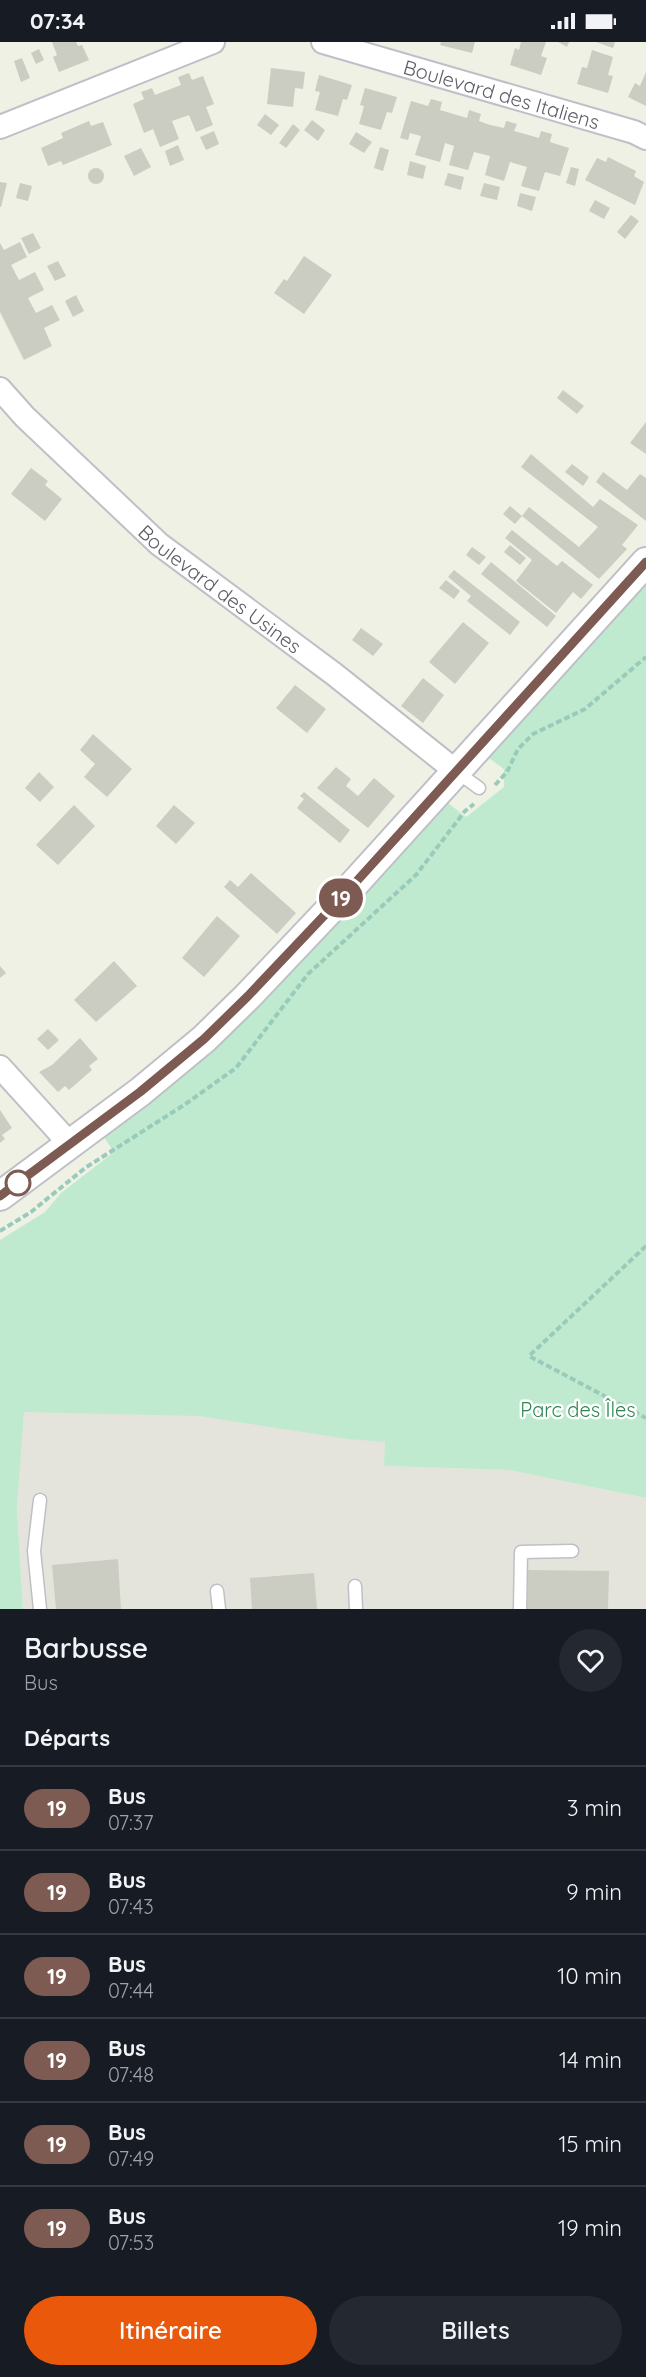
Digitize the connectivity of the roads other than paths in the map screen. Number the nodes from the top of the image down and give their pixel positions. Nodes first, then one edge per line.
1 (213, 42) edge
2 (323, 42) edge
3 (0, 127) edge
4 (646, 138) edge
5 (0, 389) edge
6 (646, 562) edge
7 (468, 780) junction
8 (0, 1067) edge
9 (70, 1144) junction
10 (0, 1196) edge
11 (40, 1500) dead end
12 (572, 1551) dead end
13 (355, 1586) dead end
14 (217, 1591) dead end
15 (40, 1609) edge
16 (219, 1609) edge
17 (356, 1609) edge
18 (520, 1609) edge

1 - 3 street
2 - 4 street, Boulevard des Italiens
5 - 7 street, Boulevard des Usines
6 - 7 street
7 - 9 street
8 - 9 street
9 - 10 street
11 - 15 lane
12 - 18 lane
13 - 17 lane
14 - 16 lane

